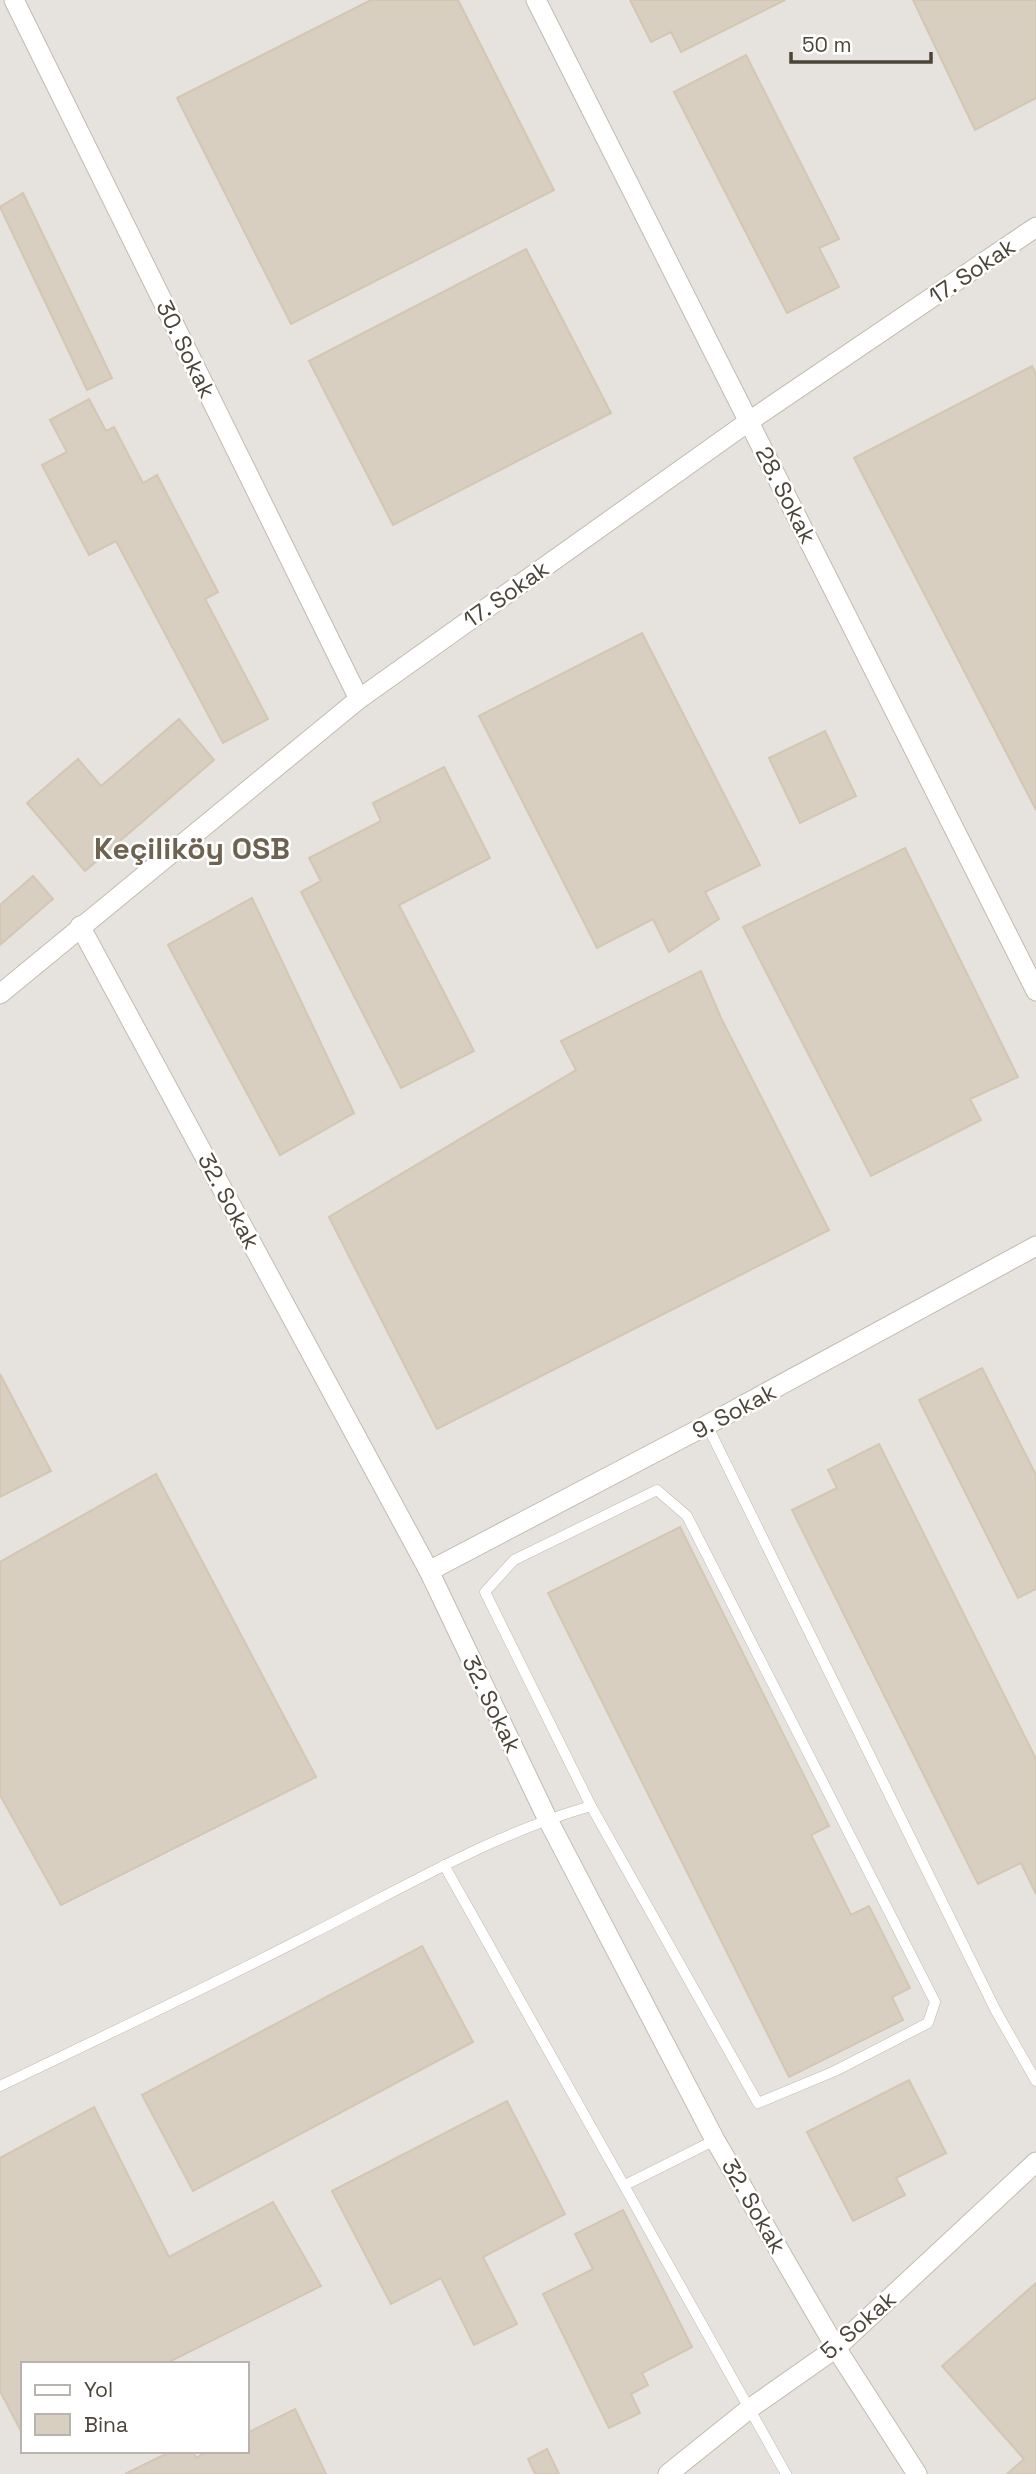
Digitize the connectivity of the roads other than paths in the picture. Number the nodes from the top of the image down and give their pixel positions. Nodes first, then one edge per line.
1 (14, 0) edge
2 (536, 0) edge
3 (1036, 227) edge
4 (748, 422) junction
5 (359, 699) junction
6 (80, 926) junction
7 (1036, 991) edge
8 (0, 994) edge
9 (1036, 1246) edge
10 (707, 1425) junction
11 (429, 1571) junction
12 (591, 1806) junction
13 (547, 1818) junction
14 (444, 1865) junction
15 (1036, 2081) edge
16 (0, 2086) edge
17 (715, 2140) junction
18 (1036, 2162) edge
19 (625, 2185) junction
20 (836, 2348) junction
21 (749, 2409) junction
22 (668, 2474) edge
23 (786, 2474) edge
24 (917, 2474) edge

1 - 5 street, 30. Sokak
2 - 4 street, 28. Sokak
3 - 4 street, 17. Sokak
4 - 5 street, 17. Sokak
4 - 7 street, 28. Sokak
5 - 6 street, 17. Sokak
6 - 8 street, 17. Sokak
6 - 11 street, 32. Sokak
9 - 10 street, 9. Sokak
10 - 11 street, 9. Sokak
10 - 15 lane
11 - 13 street, 32. Sokak
12 - 12 lane
12 - 13 lane
13 - 14 lane
13 - 17 street, 32. Sokak
14 - 16 lane
14 - 19 lane
17 - 19 lane
17 - 20 street, 32. Sokak
18 - 20 street, 5. Sokak
19 - 21 lane
20 - 21 street, 5. Sokak
20 - 24 street, 32. Sokak
21 - 22 street, 5. Sokak
21 - 23 lane

